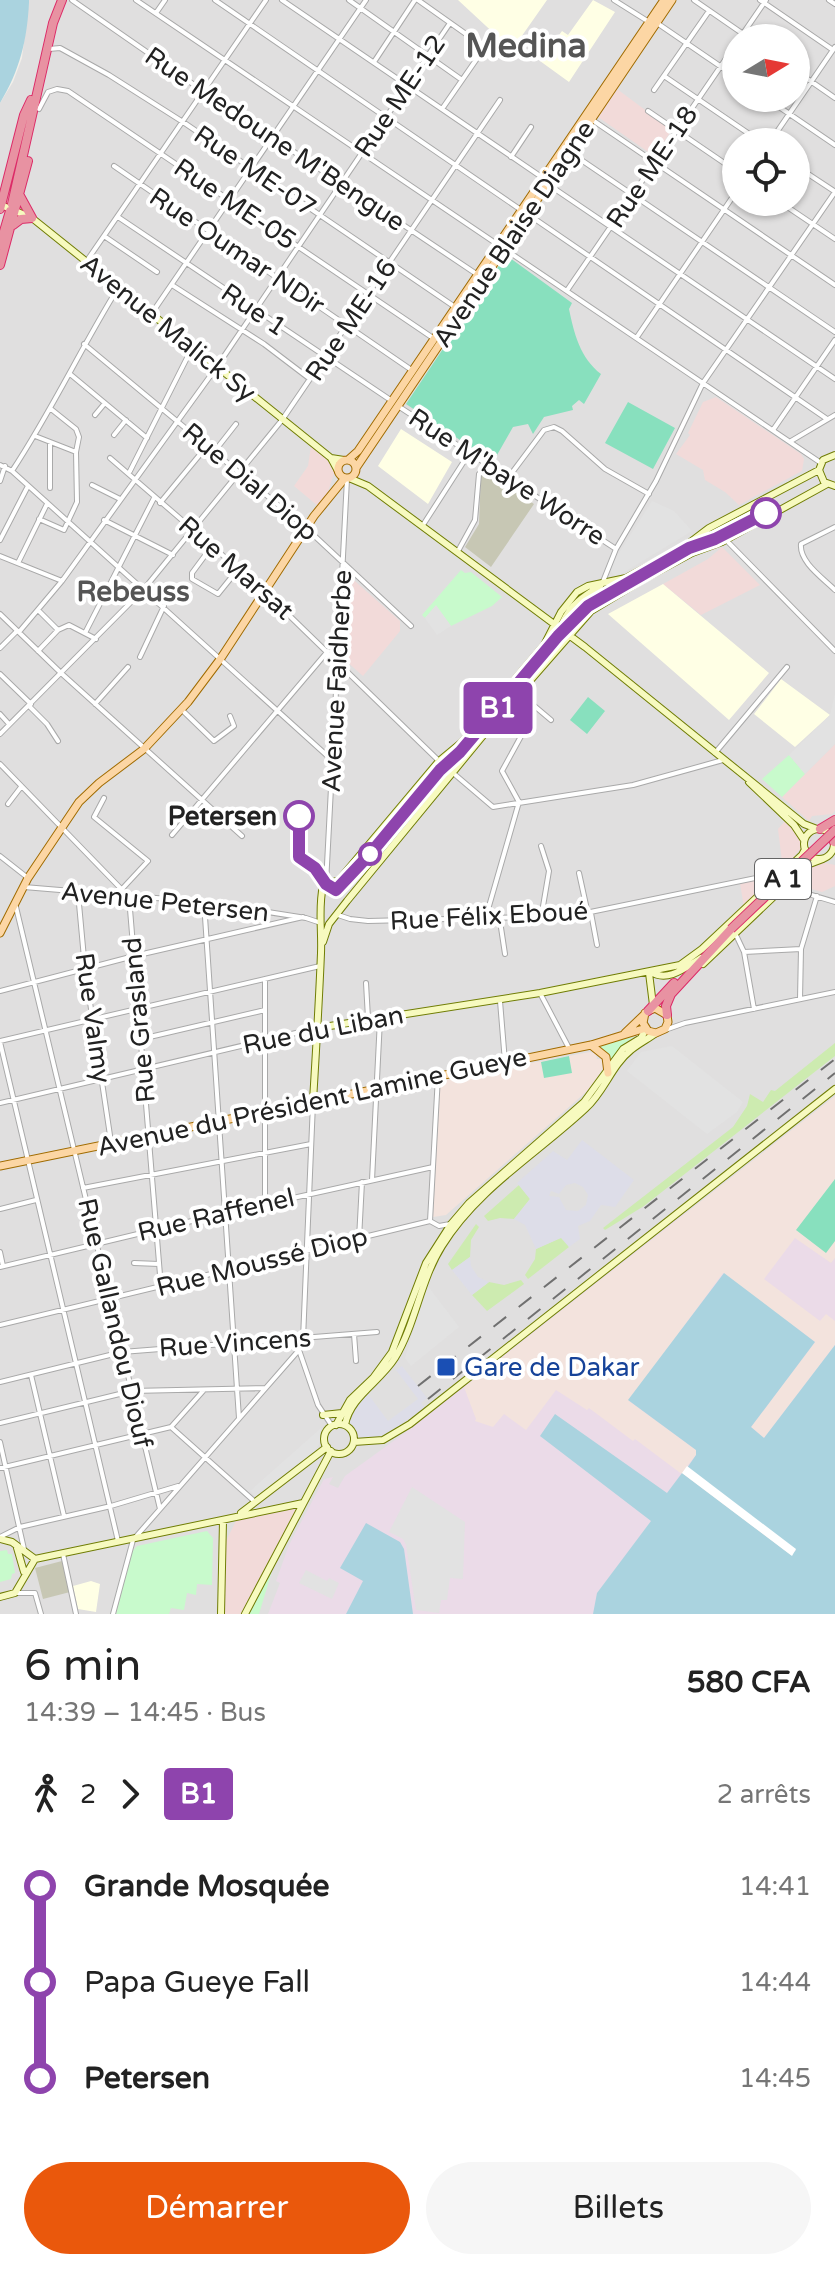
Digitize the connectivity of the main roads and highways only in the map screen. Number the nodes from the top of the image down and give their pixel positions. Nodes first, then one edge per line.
1 (59, 0) edge
2 (664, 0) edge
3 (672, 0) edge
4 (653, 22) junction
5 (41, 75) junction
6 (545, 180) junction
7 (20, 196) junction
8 (7, 208) edge
9 (12, 225) junction
10 (0, 227) edge
11 (0, 246) edge
12 (501, 246) junction
13 (0, 265) edge
14 (395, 404) junction
15 (346, 460) junction
16 (356, 468) junction
17 (343, 476) junction
18 (835, 820) edge
19 (818, 829) road end
20 (835, 830) edge
21 (4, 921) edge
22 (0, 933) edge
23 (690, 972) junction
24 (649, 1009) junction
25 (668, 1016) junction
26 (646, 1029) junction
27 (624, 1034) junction
28 (591, 1045) junction
29 (608, 1073) road end
30 (0, 1166) edge

1 - 5 highway
1 - 8 highway
2 - 4 main road, Avenue Blaise Diagne
3 - 4 main road, Avenue Blaise Diagne
4 - 6 main road, Avenue Blaise Diagne
4 - 6 main road, Avenue Blaise Diagne
5 - 7 highway
5 - 8 highway
6 - 12 main road, Avenue Blaise Diagne
7 - 8 highway
7 - 9 highway
8 - 9 highway
8 - 10 highway
8 - 11 highway
9 - 13 highway
12 - 14 main road, Avenue Blaise Diagne
12 - 14 main road, Avenue Blaise Diagne
14 - 15 main road, Avenue Blaise Diagne
14 - 16 main road, Avenue Blaise Diagne
15 - 16 main road
15 - 17 main road, Avenue Blaise Diagne
16 - 17 main road, Avenue Blaise Diagne
17 - 21 main road
18 - 19 highway
20 - 23 highway, A 1, bridge
21 - 22 main road
23 - 24 highway, A 1
23 - 25 highway, A 1
24 - 25 main road
24 - 26 main road
24 - 27 main road, Avenue du Président Lamine Gueye
25 - 26 main road
26 - 27 main road, Avenue du Président Lamine Gueye
27 - 28 main road, Avenue du Président Lamine Gueye
28 - 29 main road
28 - 30 main road, Avenue du Président Lamine Gueye

